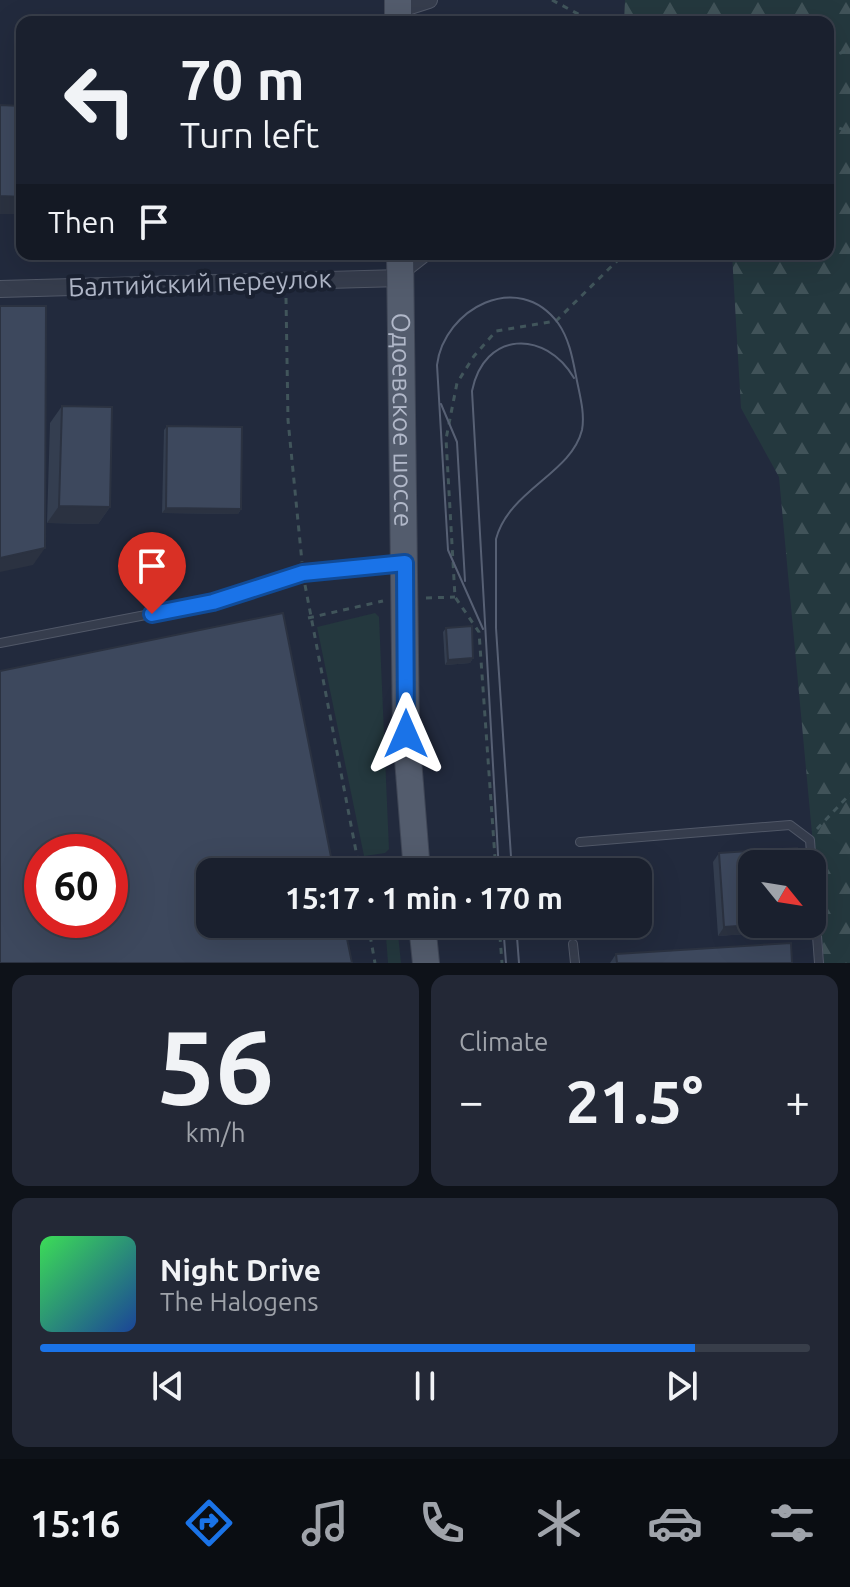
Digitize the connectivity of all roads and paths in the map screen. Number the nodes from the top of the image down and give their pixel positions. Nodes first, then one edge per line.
1 (429, 0) edge
2 (552, 0) edge
3 (398, 11) edge
4 (582, 16) edge
5 (618, 260) edge
6 (400, 266) edge
7 (0, 289) edge
8 (405, 563) junction
9 (455, 597) junction
10 (406, 599) junction
11 (308, 618) dead end
12 (0, 643) edge
13 (850, 794) edge
14 (810, 840) junction
15 (580, 842) dead end
16 (416, 858) edge
17 (495, 858) edge
18 (371, 938) edge
19 (423, 938) edge
20 (500, 938) edge
21 (573, 944) dead end
22 (375, 963) edge
23 (426, 963) edge
24 (502, 963) edge
25 (575, 963) edge
26 (819, 963) edge

1 - 3 street
2 - 4 path
5 - 9 path
6 - 7 street, Балтийский переулок
6 - 8 main road, Одоевское шоссе
8 - 10 main road, Одоевское шоссе
8 - 12 lane
9 - 10 path
9 - 17 path
10 - 11 path
10 - 16 main road, Одоевское шоссе
13 - 14 path
14 - 15 lane
14 - 26 lane
18 - 22 path
19 - 23 main road
20 - 24 path
21 - 25 lane

